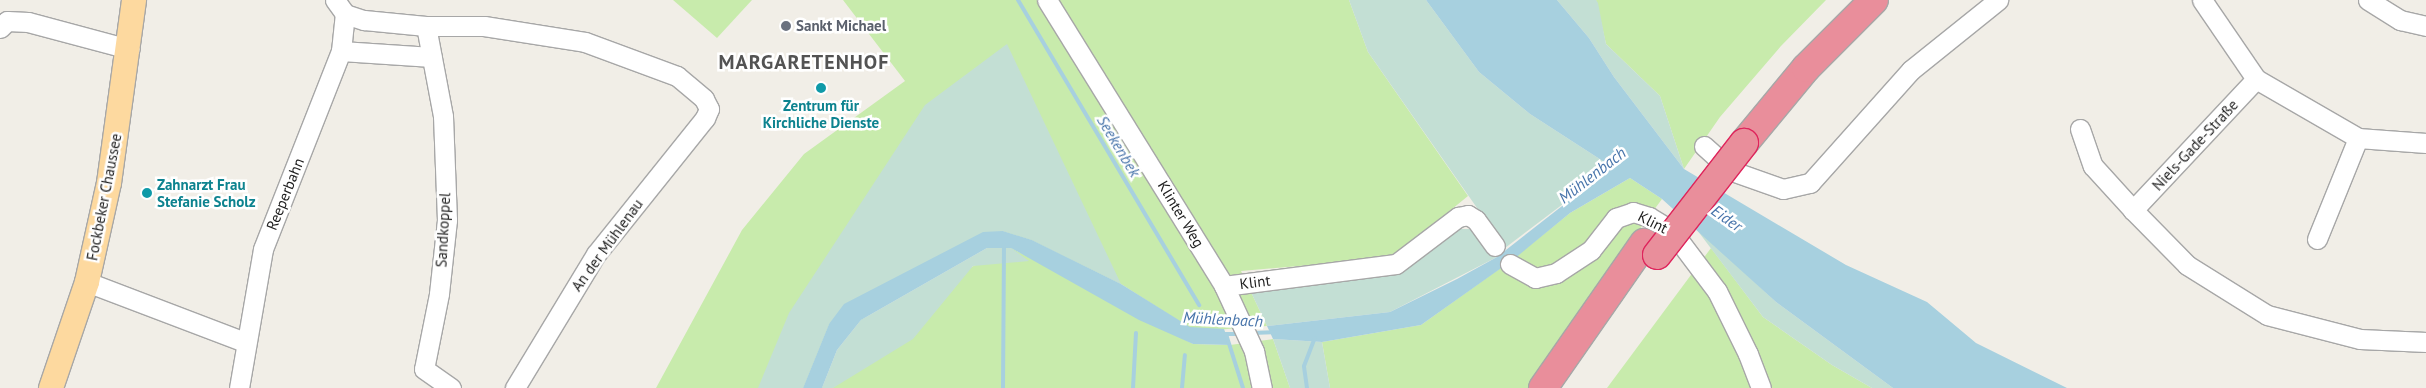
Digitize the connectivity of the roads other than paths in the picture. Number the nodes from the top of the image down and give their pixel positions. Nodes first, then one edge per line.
1 (134, 0) edge
2 (1047, 0) edge
3 (1851, 0) edge
4 (1874, 0) edge
5 (1998, 0) edge
6 (2202, 0) edge
7 (2368, 0) edge
8 (340, 7) edge
9 (426, 26) junction
10 (2426, 26) edge
11 (0, 28) edge
12 (129, 49) junction
13 (341, 51) junction
14 (432, 57) junction
15 (2256, 79) junction
16 (2080, 129) dead end
17 (1736, 137) junction
18 (2358, 138) junction
19 (2426, 142) edge
20 (1704, 146) dead end
21 (2133, 210) junction
22 (2317, 239) dead end
23 (1495, 246) dead end
24 (1650, 249) junction
25 (1510, 264) dead end
26 (88, 282) junction
27 (1224, 286) junction
28 (246, 342) junction
29 (2426, 342) edge
30 (51, 388) edge
31 (239, 388) edge
32 (451, 388) edge
33 (515, 388) edge
34 (1262, 388) edge
35 (1543, 388) edge
36 (1564, 388) edge
37 (1761, 388) edge

1 - 12 main road, Fockbeker Chaussee
2 - 27 street, Klinter Weg
3 - 17 highway
4 - 17 highway
5 - 20 street
6 - 15 street
7 - 10 street
8 - 9 street
8 - 13 street, Reeperbahn
9 - 14 street, Sandkoppel
9 - 33 street, An der Mühlenau
11 - 12 street
12 - 26 main road, Fockbeker Chaussee
13 - 14 street
13 - 28 street, Reeperbahn
14 - 32 street, Sandkoppel
15 - 18 street
15 - 21 street, Niels-Gade-Straße
16 - 21 street
17 - 24 highway
18 - 19 street
18 - 22 street
21 - 29 street
23 - 27 street, Klint
24 - 35 highway
24 - 36 highway
25 - 37 street, Klint
26 - 28 street
26 - 30 main road, Fockbeker Chaussee
27 - 34 street, Klinter Weg
28 - 31 street, Reeperbahn

